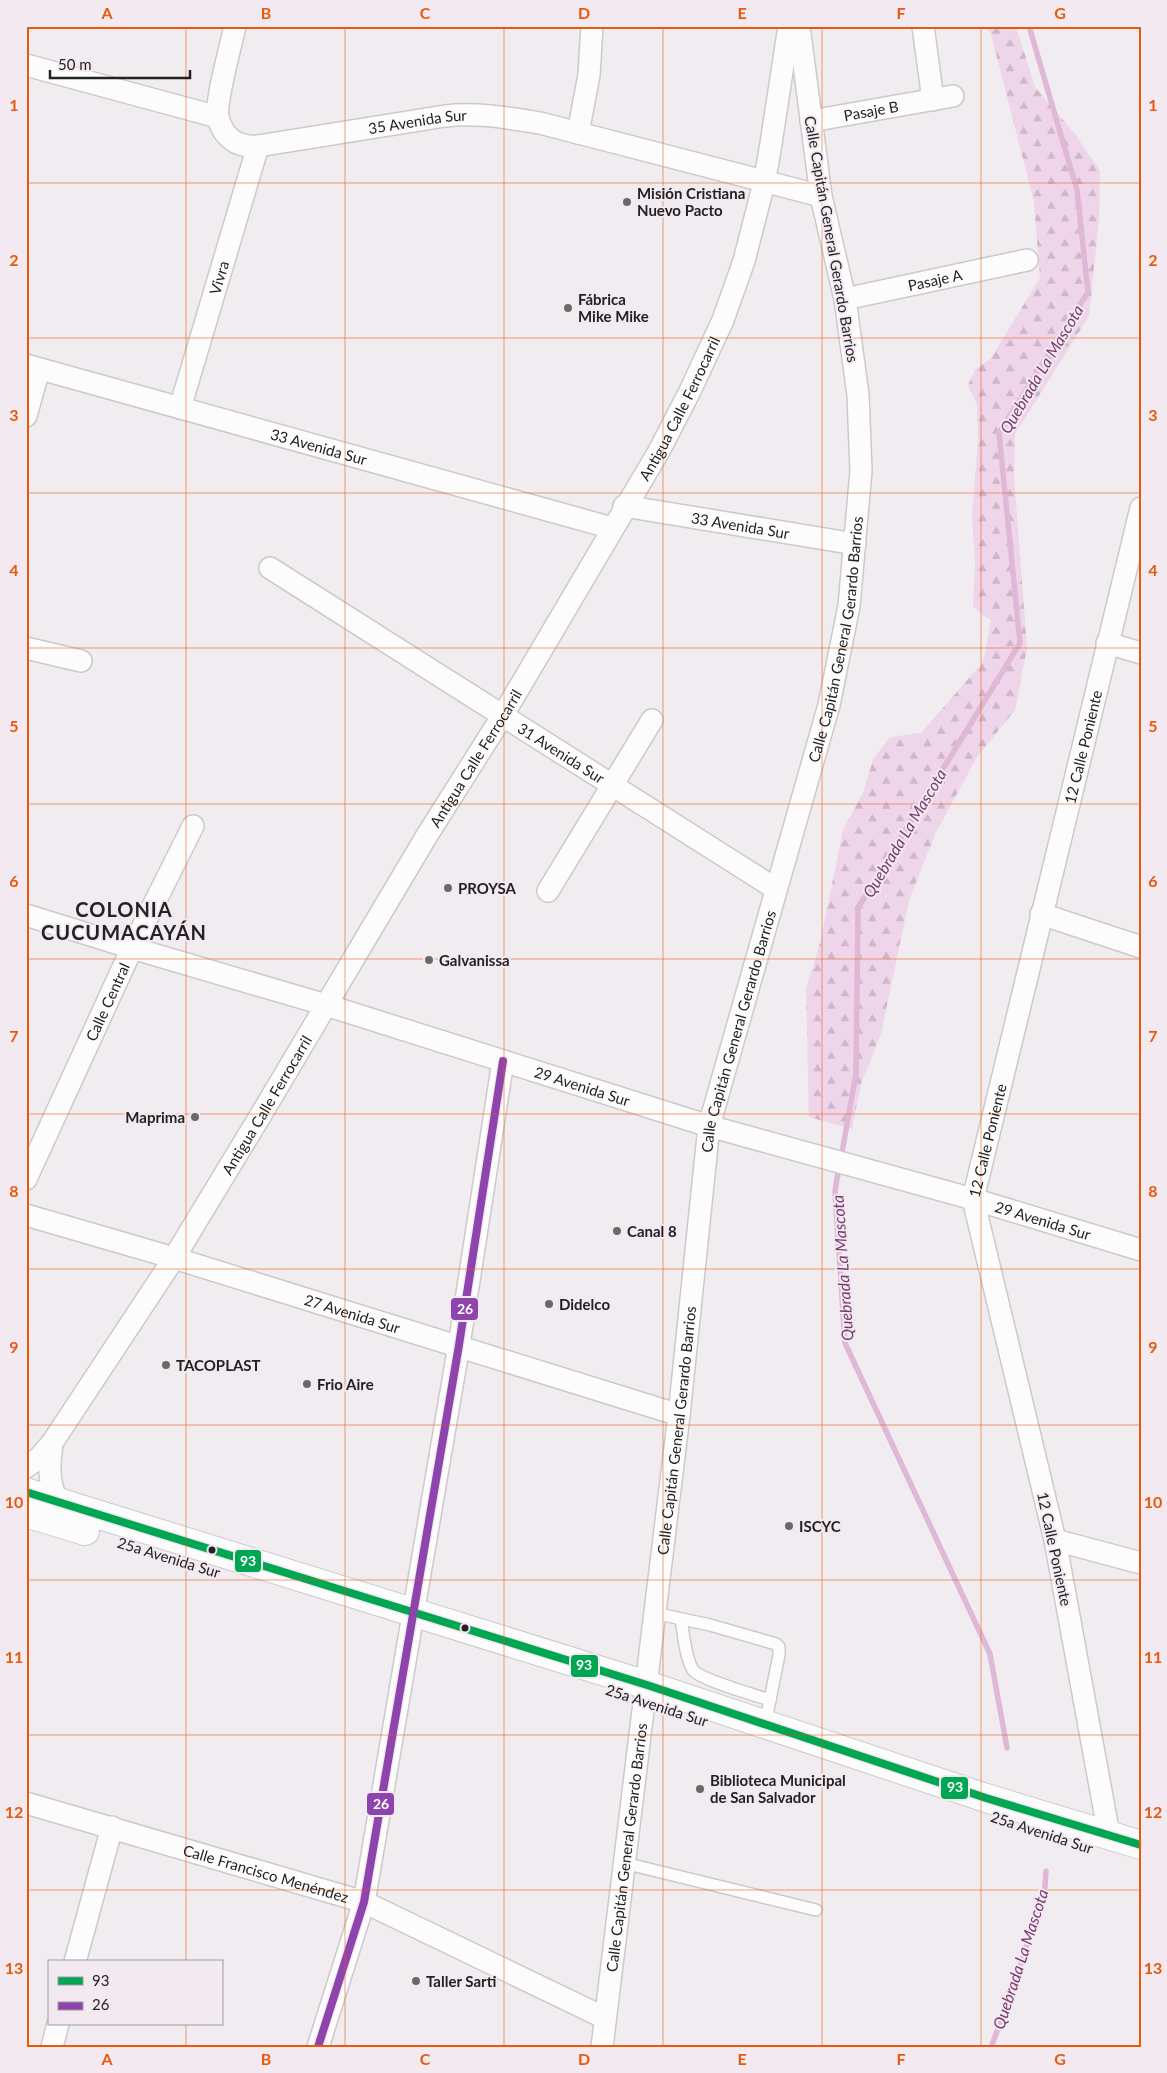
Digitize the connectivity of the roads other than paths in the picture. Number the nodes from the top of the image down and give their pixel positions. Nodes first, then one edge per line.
1 (235, 26) edge
2 (592, 26) edge
3 (789, 26) edge
4 (798, 26) edge
5 (923, 26) edge
6 (26, 65) edge
7 (218, 117) junction
8 (811, 121) junction
9 (578, 134) junction
10 (258, 146) junction
11 (764, 183) junction
12 (821, 196) junction
13 (1027, 260) dead end
14 (845, 299) junction
15 (33, 367) edge
16 (180, 408) junction
17 (26, 416) edge
18 (624, 506) junction
19 (1141, 508) edge
20 (612, 528) junction
21 (855, 544) junction
22 (270, 568) dead end
23 (1107, 643) junction
24 (26, 648) edge
25 (1141, 653) edge
26 (81, 661) dead end
27 (503, 715) junction
28 (652, 720) dead end
29 (613, 784) junction
30 (194, 826) dead end
31 (776, 889) junction
32 (548, 891) dead end
33 (1042, 914) junction
34 (26, 915) edge
35 (1141, 946) edge
36 (132, 948) junction
37 (326, 1005) junction
38 (503, 1061) junction
39 (709, 1126) junction
40 (26, 1179) edge
41 (973, 1199) junction
42 (26, 1215) edge
43 (1141, 1250) edge
44 (174, 1258) junction
45 (459, 1345) junction
46 (679, 1415) junction
47 (52, 1443) junction
48 (26, 1467) edge
49 (26, 1492) edge
50 (57, 1502) junction
51 (26, 1513) edge
52 (1055, 1540) junction
53 (1141, 1563) edge
54 (654, 1613) junction
55 (681, 1620) junction
56 (412, 1623) junction
57 (646, 1693) junction
58 (768, 1712) junction
59 (26, 1803) edge
60 (112, 1827) junction
61 (1109, 1834) junction
62 (1141, 1845) edge
63 (624, 1863) junction
64 (1141, 1864) edge
65 (364, 1902) junction
66 (816, 1910) dead end
67 (76, 1960) edge
68 (605, 2018) junction
69 (57, 2026) edge
70 (52, 2047) edge
71 (318, 2047) edge
72 (602, 2047) edge

1 - 7 street
2 - 9 street
3 - 11 street, Antigua Calle Ferrocarril
4 - 8 street, Calle Capitán General Gerardo Barrios
5 - 8 street, Pasaje B
6 - 7 street
7 - 10 street, 35 Avenida Sur
8 - 12 street, Calle Capitán General Gerardo Barrios
9 - 10 street, 35 Avenida Sur
9 - 11 street, 35 Avenida Sur
10 - 16 street, Vivra
11 - 12 street, 35 Avenida Sur
11 - 18 street, Antigua Calle Ferrocarril
12 - 14 street, Calle Capitán General Gerardo Barrios
13 - 14 street, Pasaje A
14 - 21 street, Calle Capitán General Gerardo Barrios
15 - 16 street, 33 Avenida Sur
15 - 17 street
16 - 20 street, 33 Avenida Sur
18 - 20 street, Antigua Calle Ferrocarril
18 - 21 street, 33 Avenida Sur
19 - 23 street, 12 Calle Poniente
20 - 27 street, Antigua Calle Ferrocarril
21 - 31 street, Calle Capitán General Gerardo Barrios
22 - 27 street, 31 Avenida Sur
23 - 25 street
23 - 33 street, 12 Calle Poniente
24 - 26 street
27 - 29 street, 31 Avenida Sur
27 - 37 street, Antigua Calle Ferrocarril
28 - 29 street
29 - 31 street, 31 Avenida Sur
29 - 32 street
30 - 36 street, Calle Central
31 - 39 street, Calle Capitán General Gerardo Barrios
33 - 35 street
33 - 41 street, 12 Calle Poniente
34 - 36 street, 29 Avenida Sur
36 - 37 street, 29 Avenida Sur
36 - 40 street, Calle Central
37 - 38 street, 29 Avenida Sur
37 - 44 street, Antigua Calle Ferrocarril
38 - 39 street, 29 Avenida Sur
38 - 45 street
39 - 41 street, 29 Avenida Sur
39 - 46 street, Calle Capitán General Gerardo Barrios
41 - 43 street, 29 Avenida Sur
41 - 52 street, 12 Calle Poniente
42 - 44 street, 27 Avenida Sur
44 - 45 street, 27 Avenida Sur
44 - 47 street, Antigua Calle Ferrocarril
45 - 46 street, 27 Avenida Sur
45 - 56 street
46 - 54 street, Calle Capitán General Gerardo Barrios
47 - 48 street, Antigua Calle Ferrocarril
47 - 50 street, Antigua Calle Ferrocarril
49 - 50 street, 25a Avenida Sur
50 - 56 street, 25a Avenida Sur
51 - 56 street, 25a Avenida Sur
52 - 53 street
52 - 61 street, 12 Calle Poniente
54 - 55 lane
54 - 57 street, Calle Capitán General Gerardo Barrios
55 - 58 lane
55 - 58 lane
56 - 57 street, 25a Avenida Sur
56 - 65 street
57 - 58 street, 25a Avenida Sur
57 - 63 street, Calle Capitán General Gerardo Barrios
57 - 64 street, 25a Avenida Sur
58 - 61 street, 25a Avenida Sur
59 - 60 street, Calle Francisco Menéndez
60 - 65 street, Calle Francisco Menéndez
60 - 67 street
61 - 62 street, 25a Avenida Sur
63 - 66 lane
63 - 68 street, Calle Capitán General Gerardo Barrios
65 - 68 street, Calle Francisco Menéndez
65 - 71 street
68 - 72 street, Calle Capitán General Gerardo Barrios
69 - 70 street

